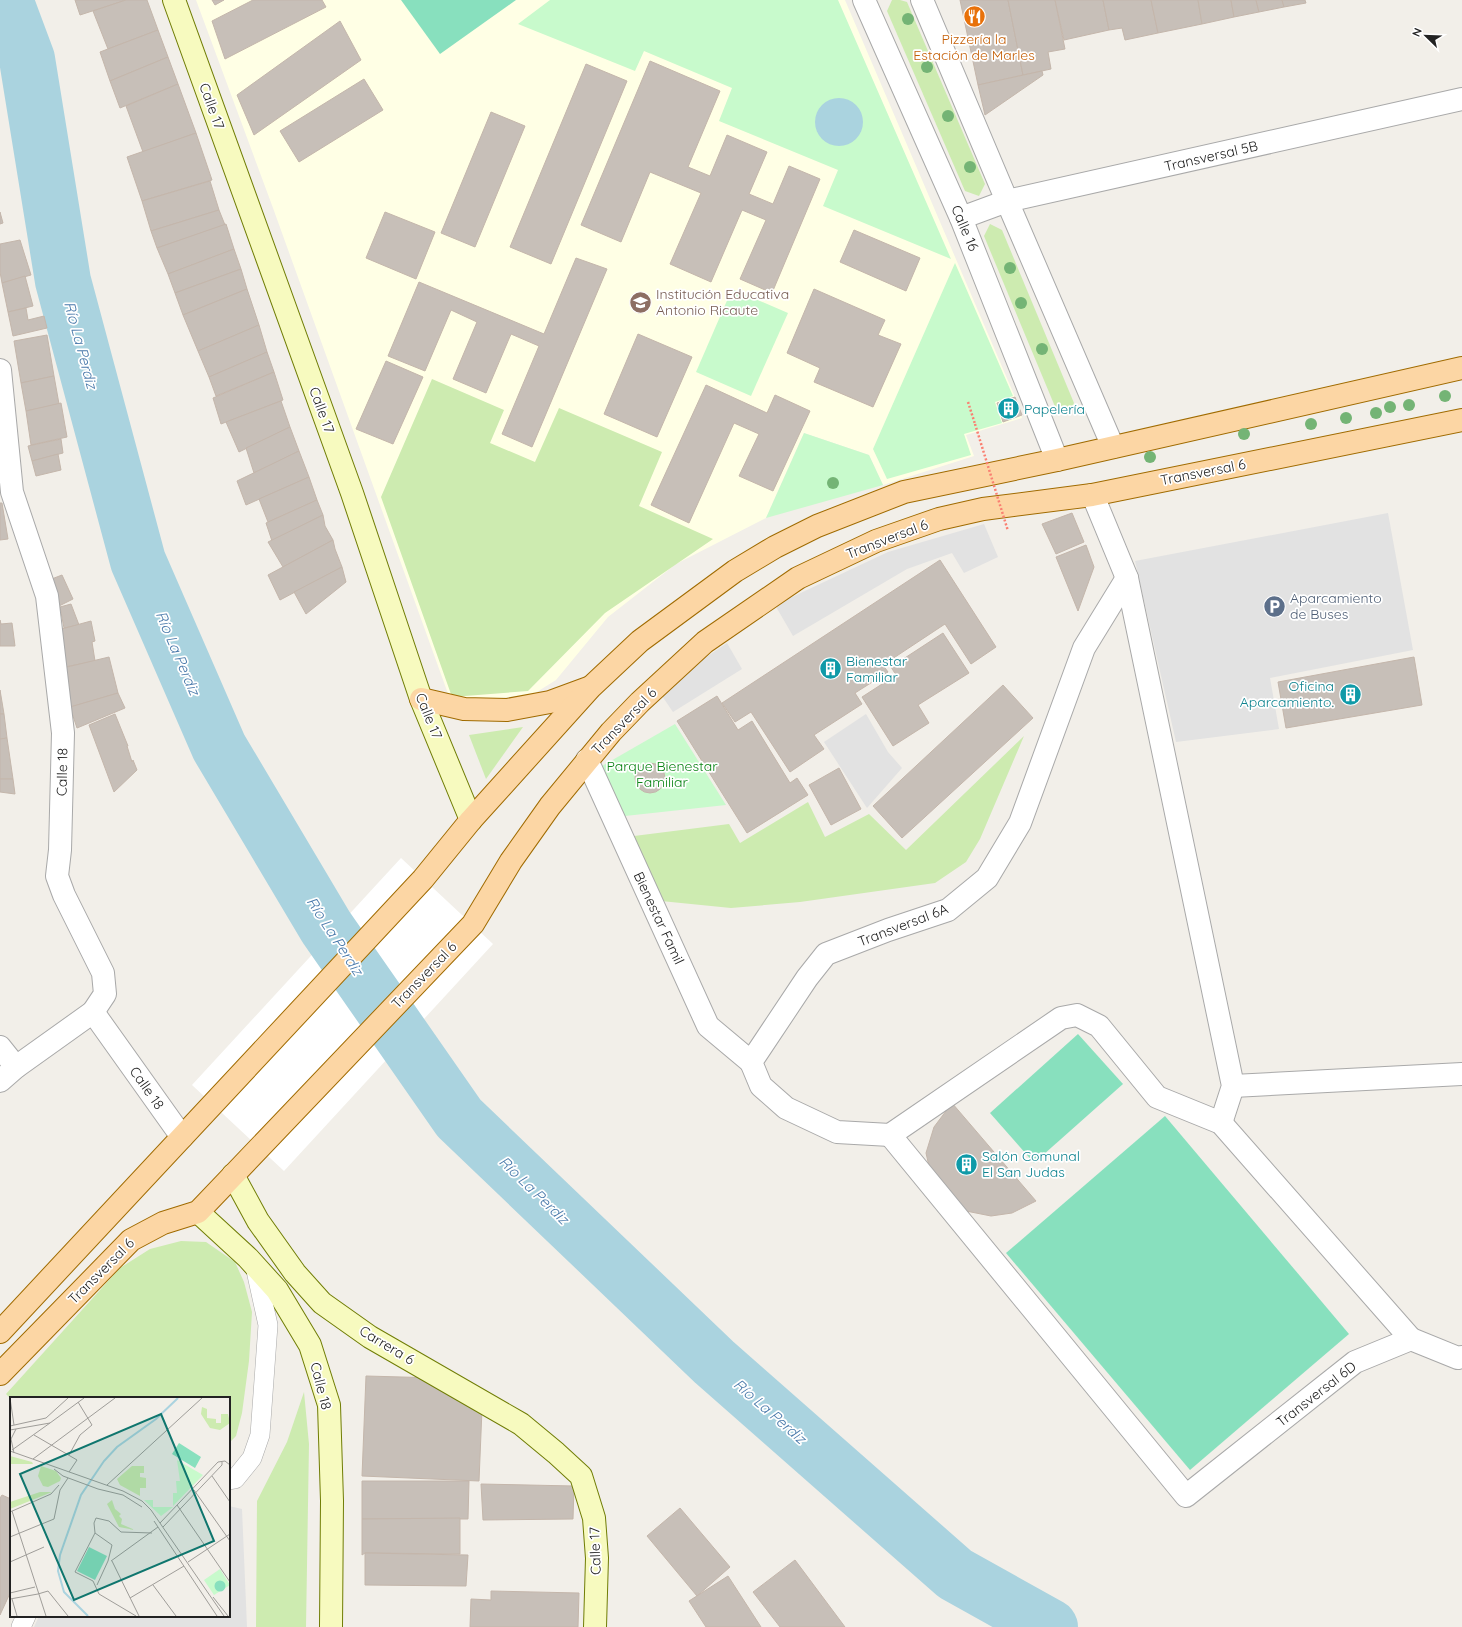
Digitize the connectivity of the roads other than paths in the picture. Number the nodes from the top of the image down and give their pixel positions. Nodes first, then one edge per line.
1 (174, 0) edge
2 (864, 0) edge
3 (922, 0) edge
4 (1462, 99) edge
5 (1006, 201) junction
6 (961, 218) junction
7 (1462, 368) edge
8 (0, 370) edge
9 (1462, 420) edge
10 (1113, 447) junction
11 (1057, 460) junction
12 (6, 493) edge
13 (1092, 495) junction
14 (1127, 578) junction
15 (591, 687) junction
16 (421, 699) junction
17 (587, 760) junction
18 (471, 820) junction
19 (93, 1012) junction
20 (0, 1047) edge
21 (751, 1062) junction
22 (8, 1074) edge
23 (1462, 1074) edge
24 (1233, 1086) junction
25 (1221, 1123) junction
26 (890, 1136) junction
27 (182, 1137) junction
28 (233, 1175) junction
29 (198, 1212) junction
30 (255, 1266) junction
31 (0, 1332) edge
32 (1411, 1339) junction
33 (1462, 1357) edge
34 (0, 1374) edge
35 (581, 1476) joint
36 (230, 1480) edge
37 (25, 1617) edge
38 (20, 1627) edge
39 (330, 1627) edge
40 (595, 1627) edge

1 - 16 main road, Calle 17
2 - 6 street, Calle 16
3 - 5 street
4 - 5 street, Transversal 5B
5 - 6 street, Transversal 5B
5 - 10 street
6 - 11 street, Calle 16
7 - 10 main road
8 - 12 street, Calle 18
9 - 13 main road, Transversal 6
10 - 11 main road
11 - 15 main road
12 - 19 street, Calle 18
13 - 14 street
13 - 17 main road, Transversal 6
14 - 21 street, Transversal 6A
14 - 24 street
15 - 16 main road
15 - 18 main road
16 - 18 main road, Calle 17
17 - 21 street, Bienestar Famil
17 - 28 main road, Transversal 6
18 - 27 main road
19 - 22 street
19 - 27 street, Calle 18
20 - 22 street
21 - 26 street
23 - 24 street
24 - 25 street
25 - 26 street
25 - 32 street
26 - 32 street, Transversal 6D
27 - 31 main road
28 - 29 main road, Transversal 6
28 - 35 main road, Carrera 6
29 - 30 main road, Calle 18
29 - 34 main road, Transversal 6
30 - 36 lane
30 - 39 main road, Calle 18
32 - 33 street
35 - 40 main road, Calle 17
37 - 38 lane

